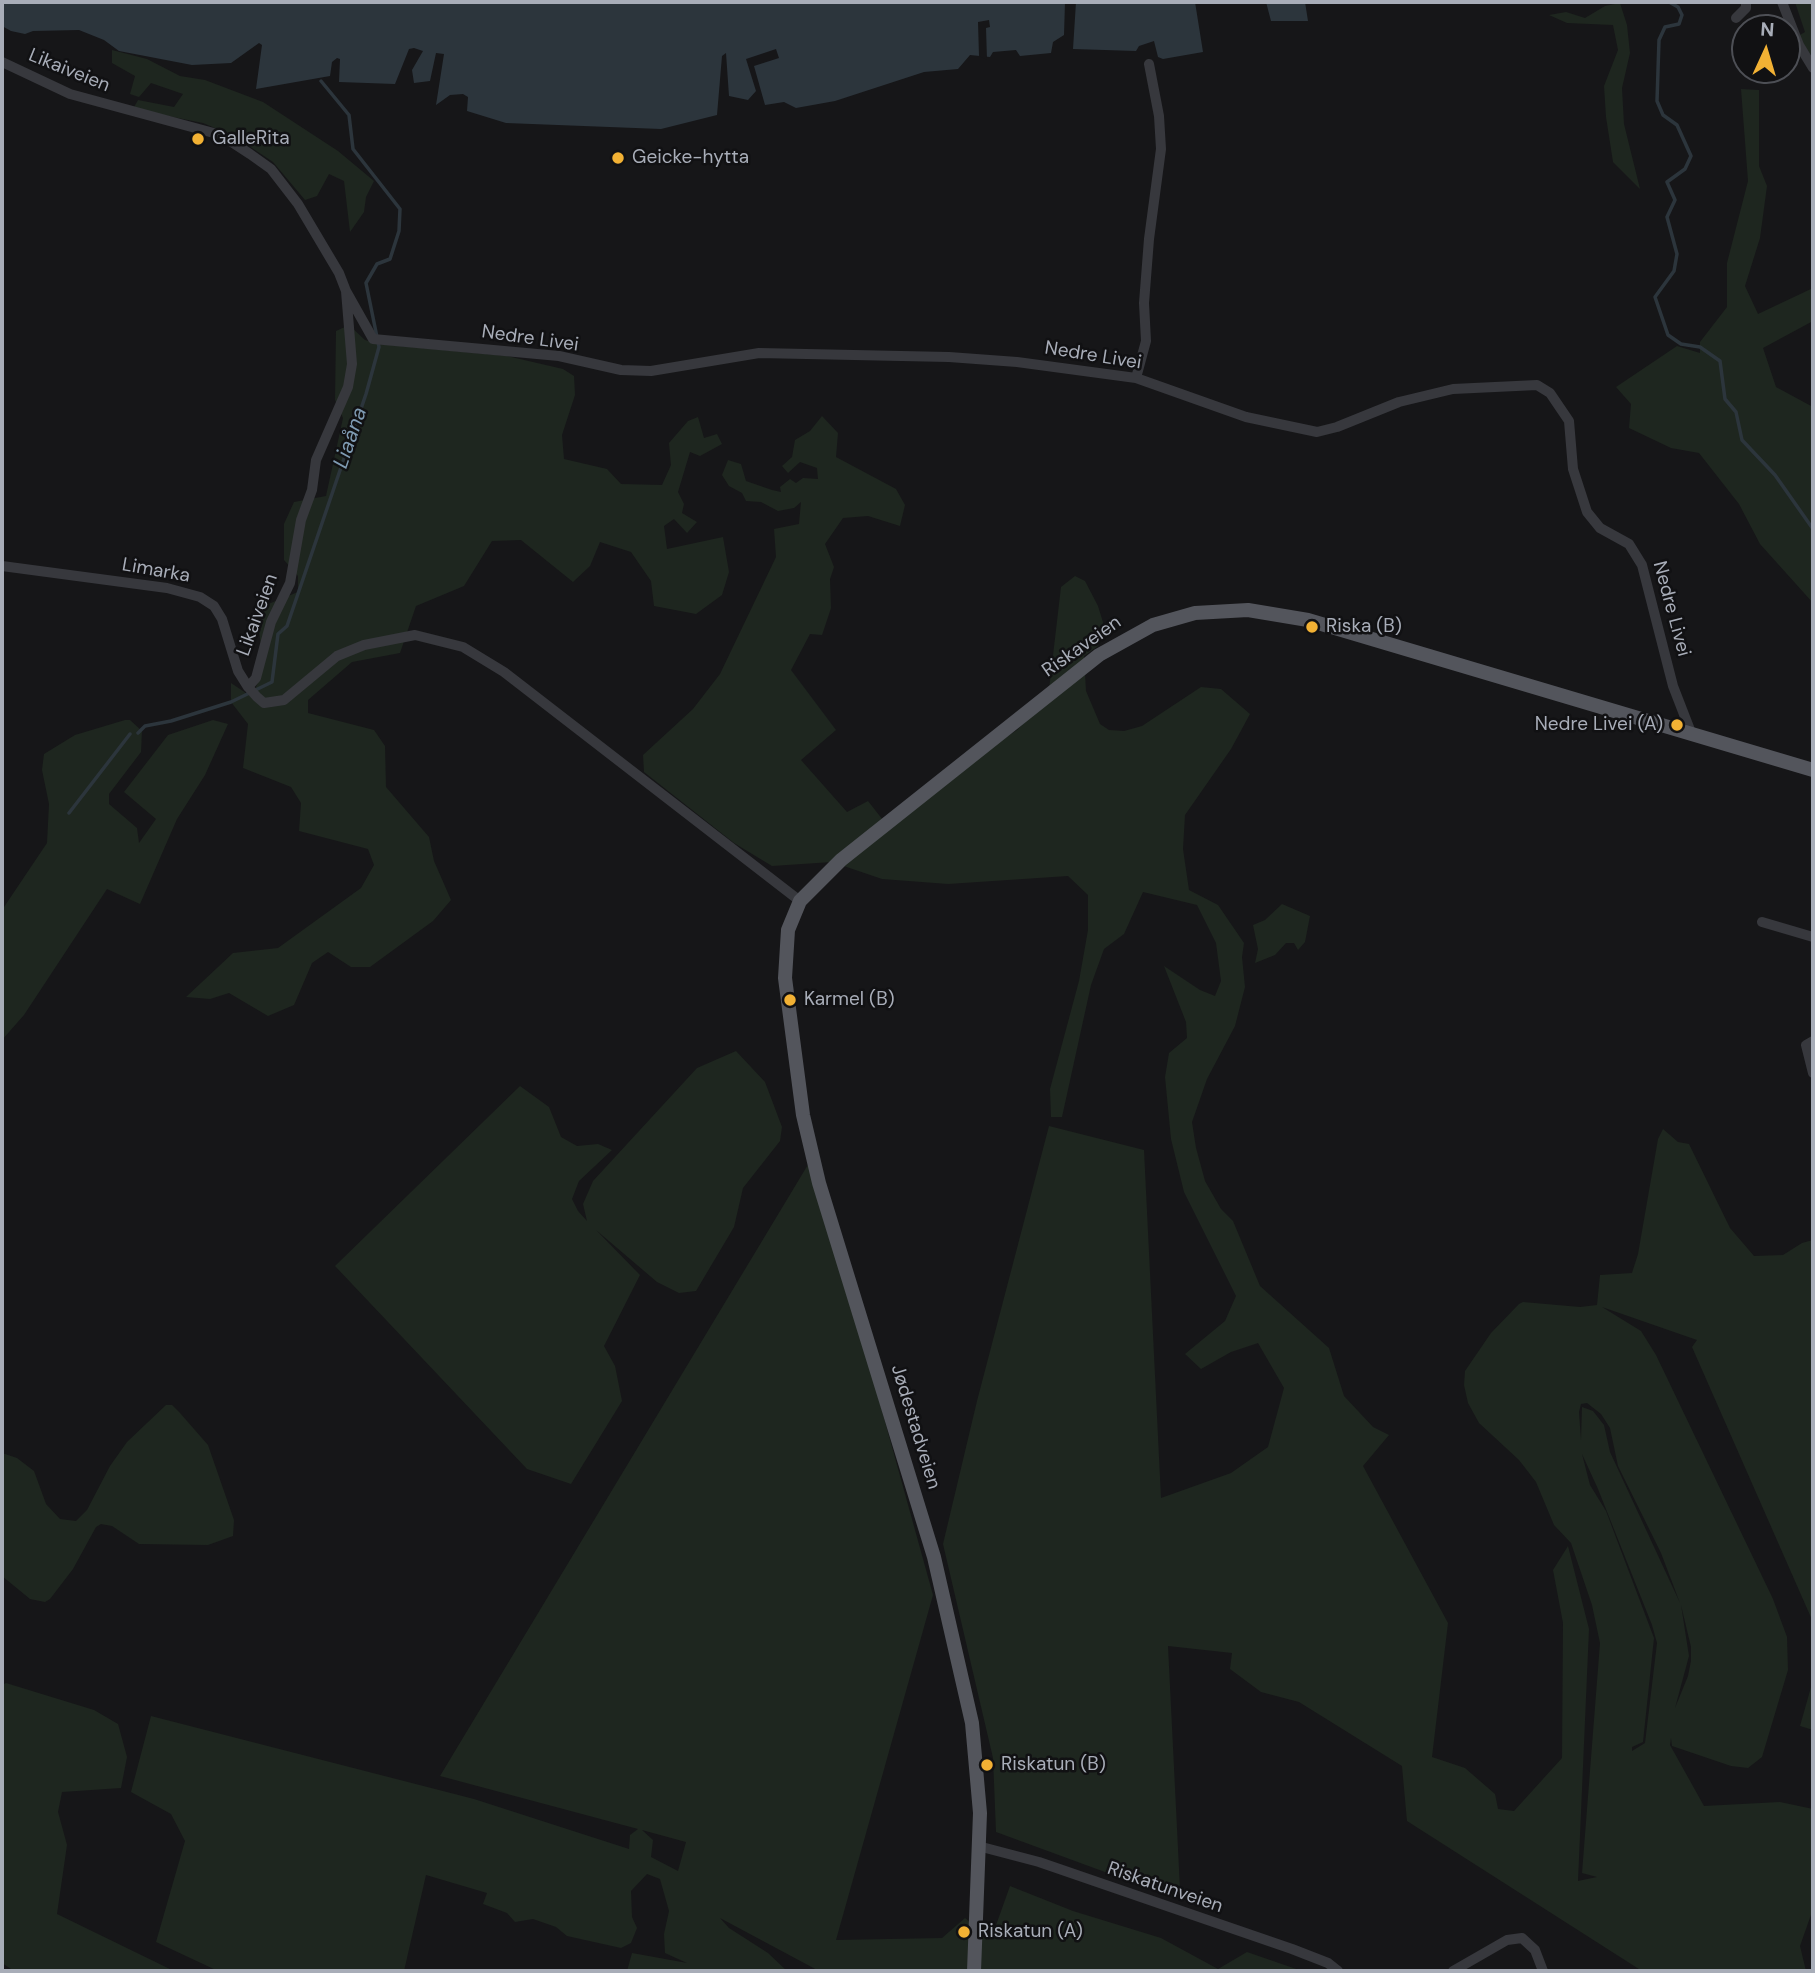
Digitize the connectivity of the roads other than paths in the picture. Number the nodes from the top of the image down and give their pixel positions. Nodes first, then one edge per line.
1 (1782, 2) edge
2 (2, 62) edge
3 (1149, 64) dead end
4 (1813, 68) edge
5 (346, 291) junction
6 (1136, 378) junction
7 (2, 566) edge
8 (248, 687) junction
9 (1692, 735) junction
10 (1813, 771) edge
11 (800, 901) junction
12 (1762, 922) dead end
13 (1813, 937) edge
14 (1813, 1041) edge
15 (1813, 1073) edge
16 (978, 1846) junction
17 (974, 1971) edge
18 (1338, 1971) edge
19 (1453, 1971) edge
20 (1544, 1971) edge

1 - 4 street
2 - 5 street, Likaiveien
3 - 6 street
5 - 6 street, Nedre Livei
5 - 8 street, Likaiveien
6 - 9 street, Nedre Livei
7 - 8 street, Limarka
8 - 11 street, Likaiveien
9 - 10 main road, Riskaveien
9 - 11 main road, Riskaveien
11 - 16 main road, Jødestadveien
12 - 13 street
14 - 15 street
16 - 17 main road, Jødestadveien
16 - 18 street, Riskatunveien
19 - 20 street

